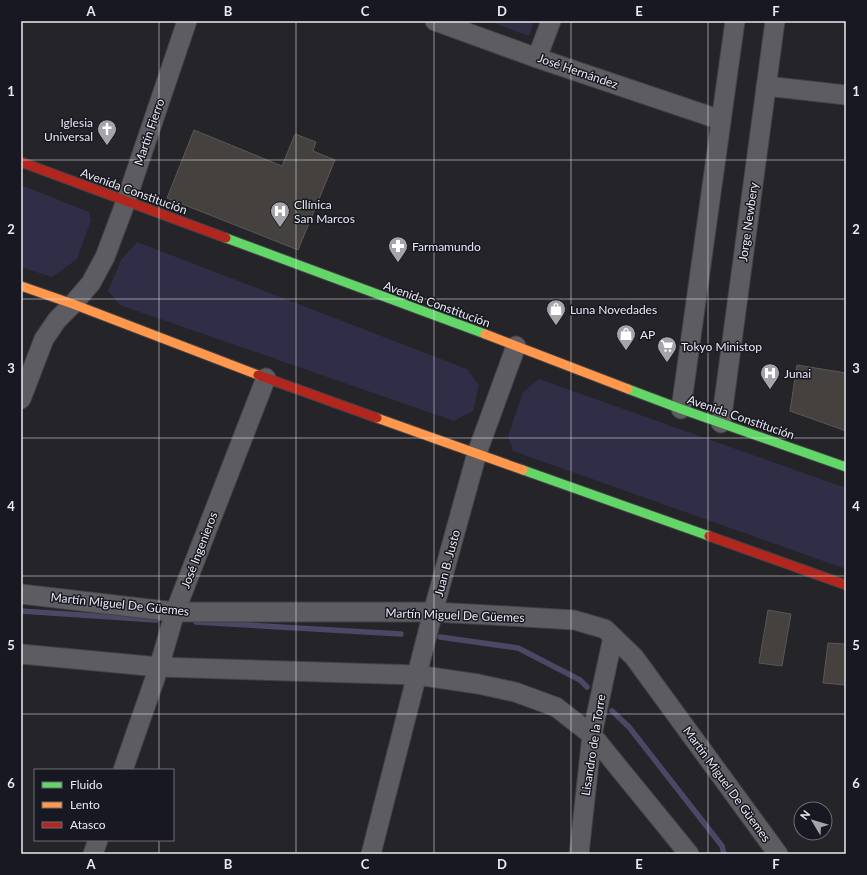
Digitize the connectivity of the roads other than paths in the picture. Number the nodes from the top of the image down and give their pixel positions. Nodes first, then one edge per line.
1 (187, 21) edge
2 (435, 21) edge
3 (552, 21) edge
4 (735, 21) edge
5 (776, 21) edge
6 (538, 58) junction
7 (766, 86) junction
8 (846, 95) edge
9 (721, 120) junction
10 (21, 162) edge
11 (126, 201) junction
12 (21, 286) edge
13 (73, 304) junction
14 (516, 346) junction
15 (266, 378) junction
16 (21, 399) edge
17 (681, 409) junction
18 (721, 423) junction
19 (477, 453) junction
20 (846, 467) edge
21 (846, 586) edge
22 (21, 594) edge
23 (175, 612) junction
24 (433, 612) junction
25 (613, 637) junction
26 (21, 654) edge
27 (159, 667) junction
28 (417, 674) junction
29 (592, 735) junction
30 (123, 769) edge
31 (98, 841) edge
32 (93, 854) edge
33 (371, 854) edge
34 (579, 854) edge
35 (689, 854) edge
36 (778, 854) edge

1 - 11 street, Martín Fierro
2 - 6 street, José Hernández
3 - 6 street
4 - 9 street
5 - 7 street, Jorge Newbery
6 - 9 street, José Hernández
7 - 8 street
7 - 18 street, Jorge Newbery
9 - 17 street
10 - 11 main road, Avenida Constitución
11 - 13 street, Martín Fierro
11 - 14 main road, Avenida Constitución
12 - 13 main road
13 - 15 main road
13 - 16 street, Martín Fierro
14 - 17 main road, Avenida Constitución
14 - 19 street, Juan B. Justo
15 - 19 main road
15 - 23 street, José Ingenieros
17 - 18 main road, Avenida Constitución
18 - 20 main road, Avenida Constitución
19 - 21 main road
19 - 24 street, Juan B. Justo
22 - 23 street, Martín Miguel De Güemes
23 - 24 street, Martín Miguel De Güemes
23 - 27 street, José Ingenieros
24 - 25 street, Martín Miguel De Güemes
24 - 28 street, Juan B. Justo
25 - 29 street, Lisandro de la Torre
25 - 36 street, Martín Miguel De Güemes
26 - 27 street
27 - 28 street
27 - 30 street, José Ingenieros
28 - 29 street
28 - 33 street, Juan B. Justo
29 - 34 street, Lisandro de la Torre
29 - 35 street
31 - 32 street

